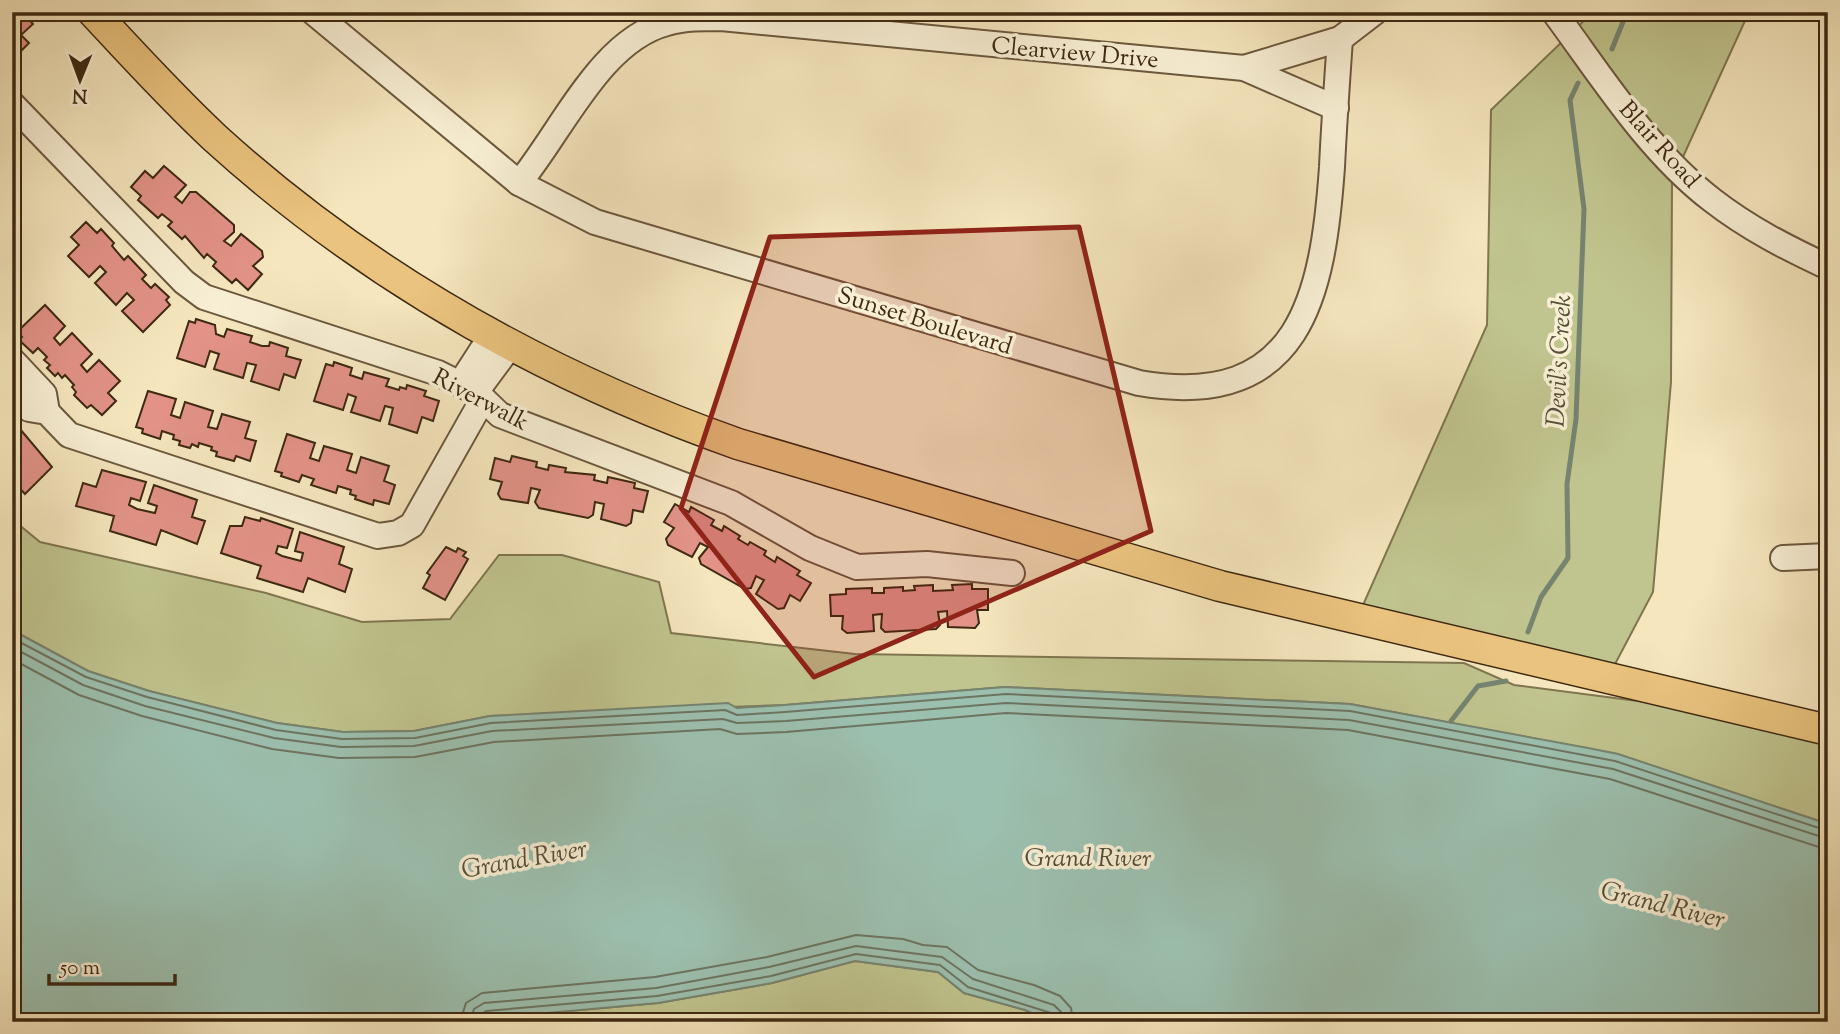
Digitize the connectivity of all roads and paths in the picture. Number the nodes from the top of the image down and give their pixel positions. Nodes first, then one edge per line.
1 (93, 12) edge
2 (313, 12) edge
3 (1375, 12) edge
4 (1554, 12) edge
5 (1340, 39) junction
6 (1244, 68) junction
7 (12, 104) edge
8 (1336, 108) junction
9 (519, 183) junction
10 (1828, 267) edge
11 (500, 341) junction
12 (15, 378) edge
13 (473, 392) junction
14 (1828, 556) edge
15 (1783, 558) dead end
16 (1012, 573) dead end
17 (1828, 730) edge

1 - 11 main road
2 - 9 street, Sunset Boulevard
3 - 5 street, Clearview Drive
4 - 10 street, Blair Road
5 - 6 street, Clearview Drive
5 - 8 street, Sunset Boulevard
6 - 8 street, Clearview Drive
6 - 9 street, Clearview Drive
7 - 13 street, Riverwalk
8 - 9 street, Sunset Boulevard
11 - 13 street
11 - 17 main road
12 - 13 street
13 - 16 street, Riverwalk
14 - 15 street

